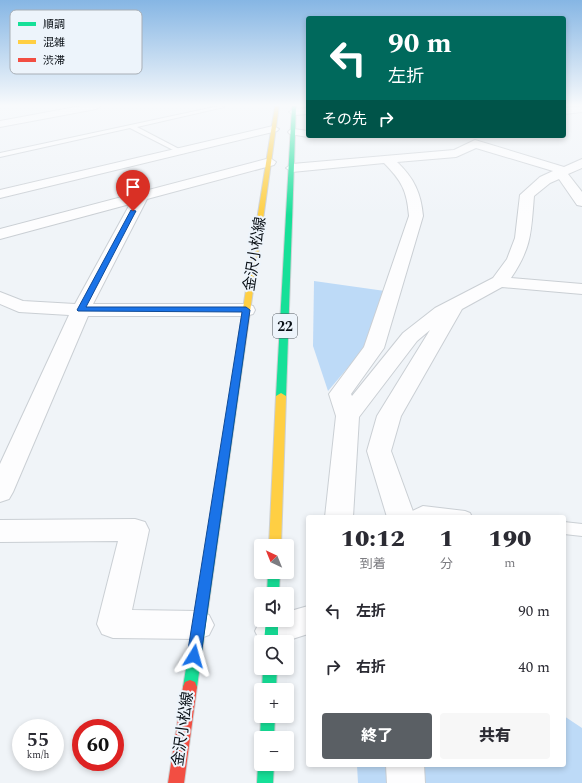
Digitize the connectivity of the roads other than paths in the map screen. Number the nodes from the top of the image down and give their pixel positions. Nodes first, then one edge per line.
1 (59, 143) edge
2 (162, 143) edge
3 (215, 143) edge
4 (272, 143) edge
5 (293, 143) edge
6 (179, 151) junction
7 (0, 155) edge
8 (387, 159) junction
9 (270, 162) junction
10 (582, 163) edge
11 (292, 168) junction
12 (563, 172) junction
13 (0, 194) edge
14 (141, 197) junction
15 (582, 202) edge
16 (0, 234) edge
17 (499, 282) junction
18 (582, 290) edge
19 (0, 297) edge
20 (456, 304) junction
21 (81, 310) junction
22 (246, 310) junction
23 (348, 416) junction
24 (0, 492) edge
25 (339, 515) edge
26 (400, 515) edge
27 (417, 515) edge
28 (448, 515) edge
29 (566, 528) edge
30 (582, 530) edge
31 (0, 531) edge
32 (275, 539) edge
33 (306, 621) edge
34 (198, 625) junction
35 (271, 631) edge
36 (406, 767) edge
37 (266, 771) edge
38 (176, 783) edge
39 (265, 783) edge
40 (406, 783) edge

1 - 7 lane
2 - 6 lane
3 - 6 street
4 - 9 main road, 金沢小松線
5 - 11 main road, 金沢小松線 / 22
6 - 13 street
8 - 11 street
8 - 12 street
8 - 23 street
9 - 14 street
9 - 22 main road, 金沢小松線
10 - 12 street
11 - 32 main road, 金沢小松線 / 22
12 - 15 street
12 - 17 street
14 - 16 street
14 - 21 street
17 - 18 street
17 - 20 street
19 - 21 street
20 - 23 street
20 - 26 street
21 - 22 street
21 - 24 street
22 - 34 main road, 金沢小松線
23 - 25 street
27 - 28 lane
29 - 30 lane
31 - 34 street
33 - 35 street
34 - 38 main road, 金沢小松線
36 - 40 street
37 - 39 main road

